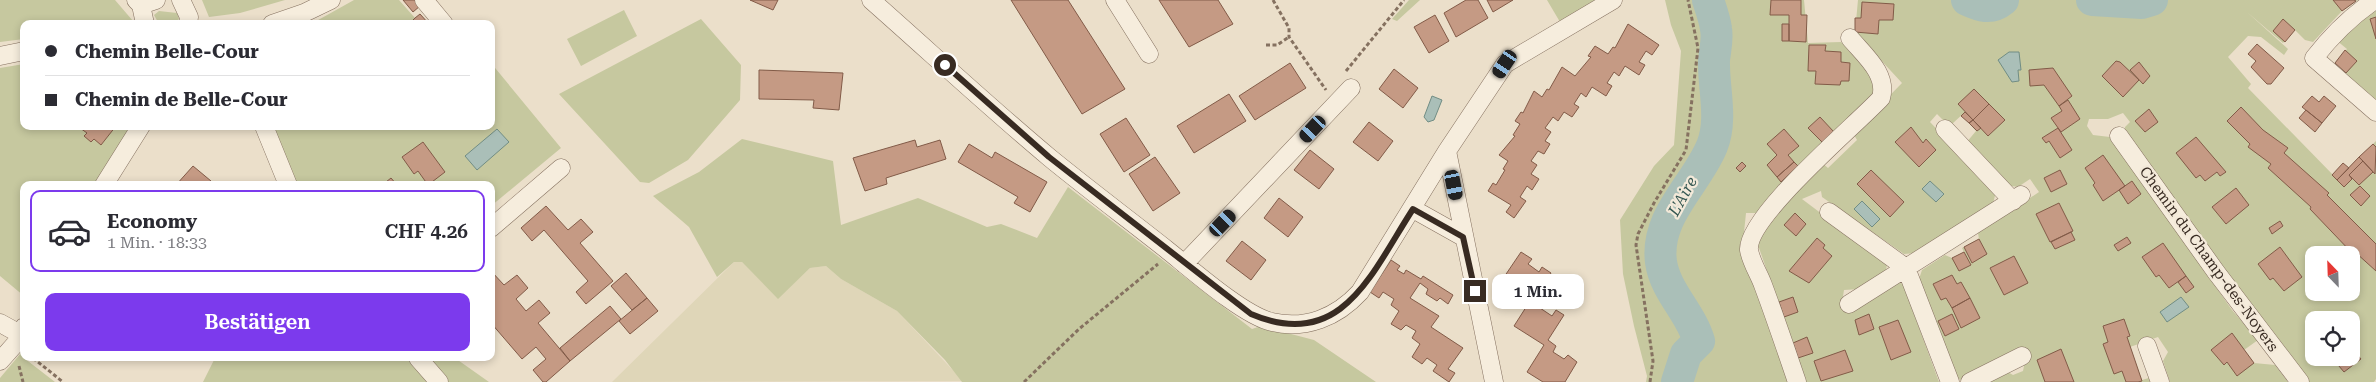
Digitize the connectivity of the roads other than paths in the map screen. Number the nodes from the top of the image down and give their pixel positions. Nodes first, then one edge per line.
1 (181, 0) edge
2 (331, 0) edge
3 (424, 0) edge
4 (871, 0) edge
5 (1115, 0) edge
6 (1612, 0) edge
7 (2375, 0) edge
8 (144, 2) edge
9 (146, 20) edge
10 (189, 20) edge
11 (284, 20) edge
12 (441, 20) edge
13 (1850, 38) dead end
14 (20, 53) edge
15 (1149, 54) dead end
16 (0, 56) edge
17 (1347, 82) road end
18 (2376, 112) edge
19 (1945, 129) dead end
20 (138, 130) edge
21 (266, 130) edge
22 (2119, 136) dead end
23 (1447, 151) junction
24 (561, 168) dead end
25 (107, 181) edge
26 (286, 181) edge
27 (1413, 209) junction
28 (1829, 212) dead end
29 (495, 225) edge
30 (1463, 237) junction
31 (1184, 264) junction
32 (1906, 268) junction
33 (1849, 304) dead end
34 (0, 323) edge
35 (20, 330) edge
36 (20, 334) edge
37 (2148, 346) dead end
38 (2022, 356) dead end
39 (0, 361) edge
40 (421, 361) edge
41 (439, 382) edge
42 (1494, 382) edge
43 (1797, 382) edge
44 (1950, 382) edge
45 (1970, 382) edge
46 (2160, 382) edge
47 (2300, 382) edge

1 - 10 street
2 - 11 street
3 - 12 street
4 - 31 street
5 - 15 street
6 - 23 street
7 - 18 street
8 - 9 street
13 - 43 street
14 - 16 street
17 - 31 street
19 - 32 street
20 - 25 street
21 - 26 street
22 - 47 street, Chemin du Champ-des-Noyers
23 - 27 street
23 - 30 street
24 - 29 street
27 - 30 street
27 - 31 street
28 - 32 street
30 - 42 street
32 - 33 street
32 - 44 street
34 - 35 street
36 - 39 street
37 - 46 street
38 - 45 street
40 - 41 street

